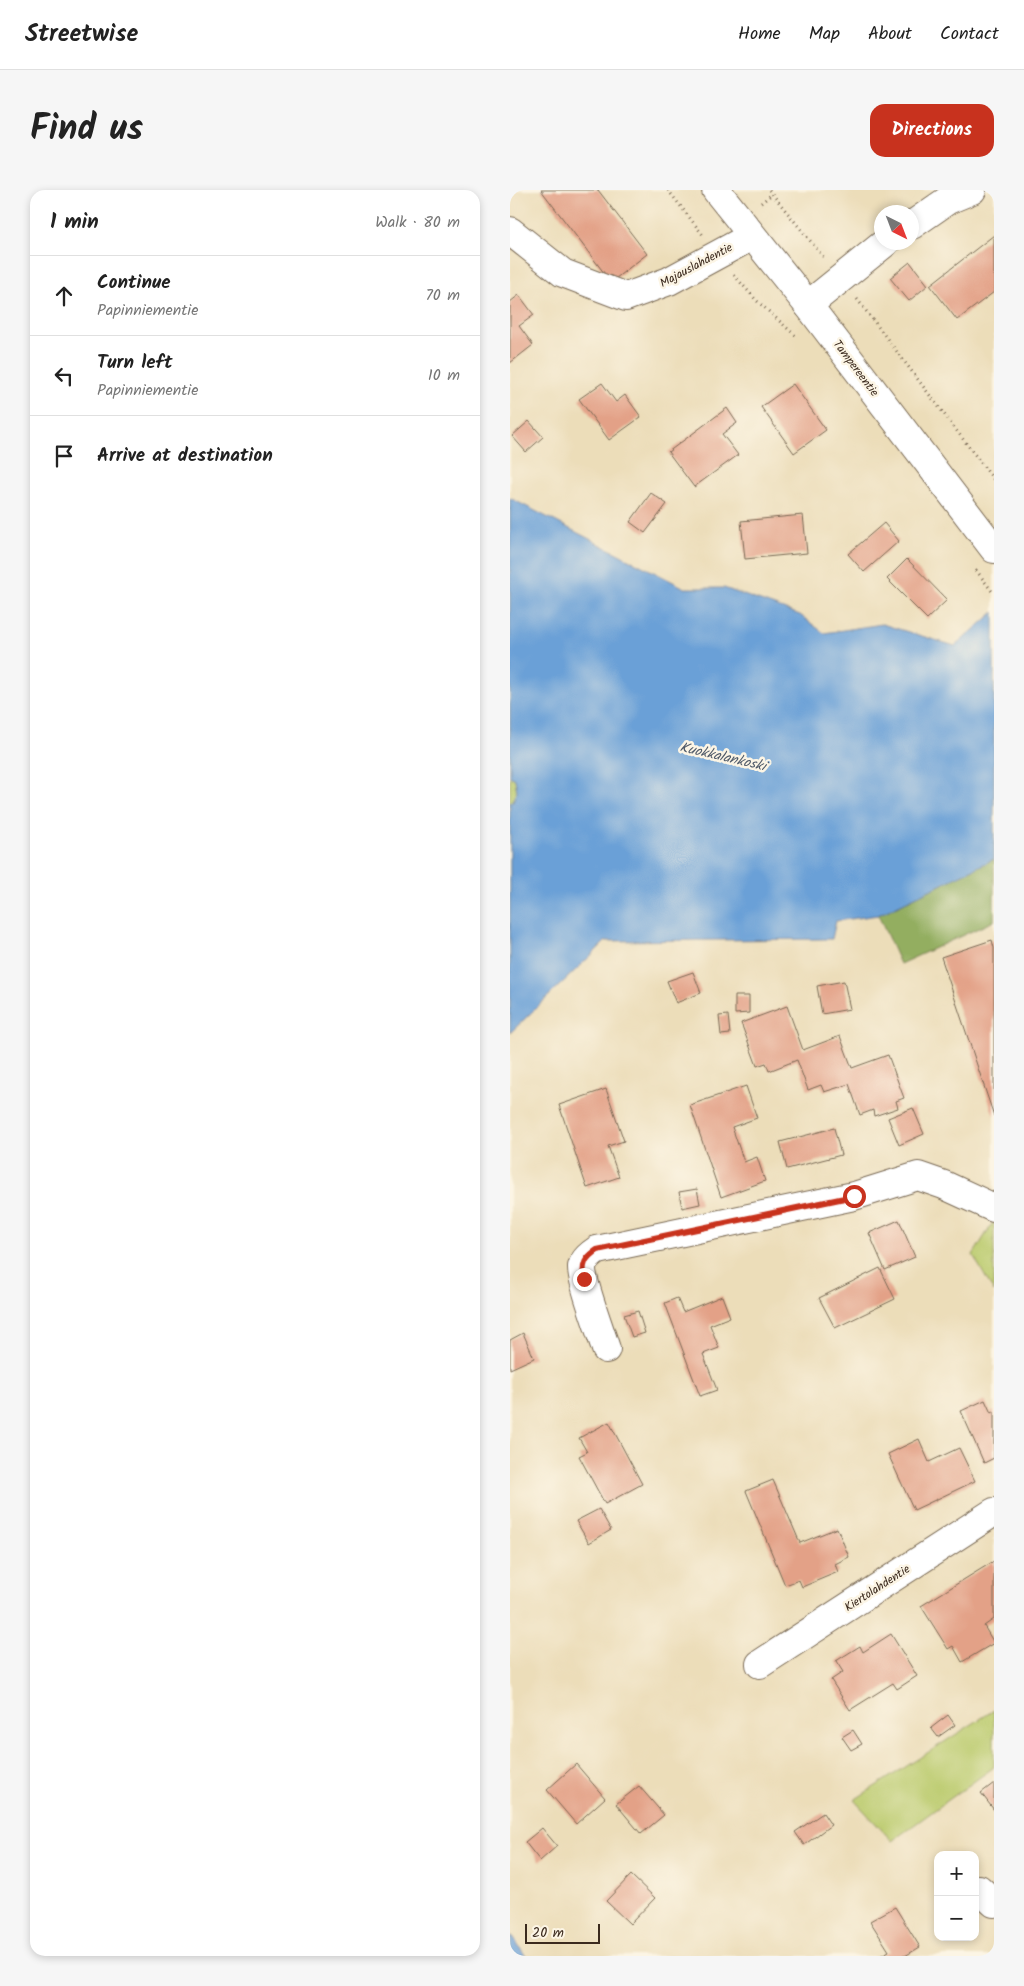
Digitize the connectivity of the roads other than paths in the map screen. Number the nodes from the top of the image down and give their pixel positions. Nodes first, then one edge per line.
1 (716, 190) edge
2 (972, 190) edge
3 (919, 220) edge
4 (510, 231) edge
5 (752, 236) junction
6 (876, 250) edge
7 (808, 305) junction
8 (994, 548) edge
9 (994, 1208) edge
10 (606, 1349) dead end
11 (994, 1512) edge
12 (760, 1664) dead end

1 - 5 street, Tampereentie
2 - 3 street
4 - 5 street, Majauslahdentie
5 - 7 street, Tampereentie
6 - 7 street
7 - 8 street, Tampereentie
9 - 10 street
11 - 12 street, Kiertolahdentie

